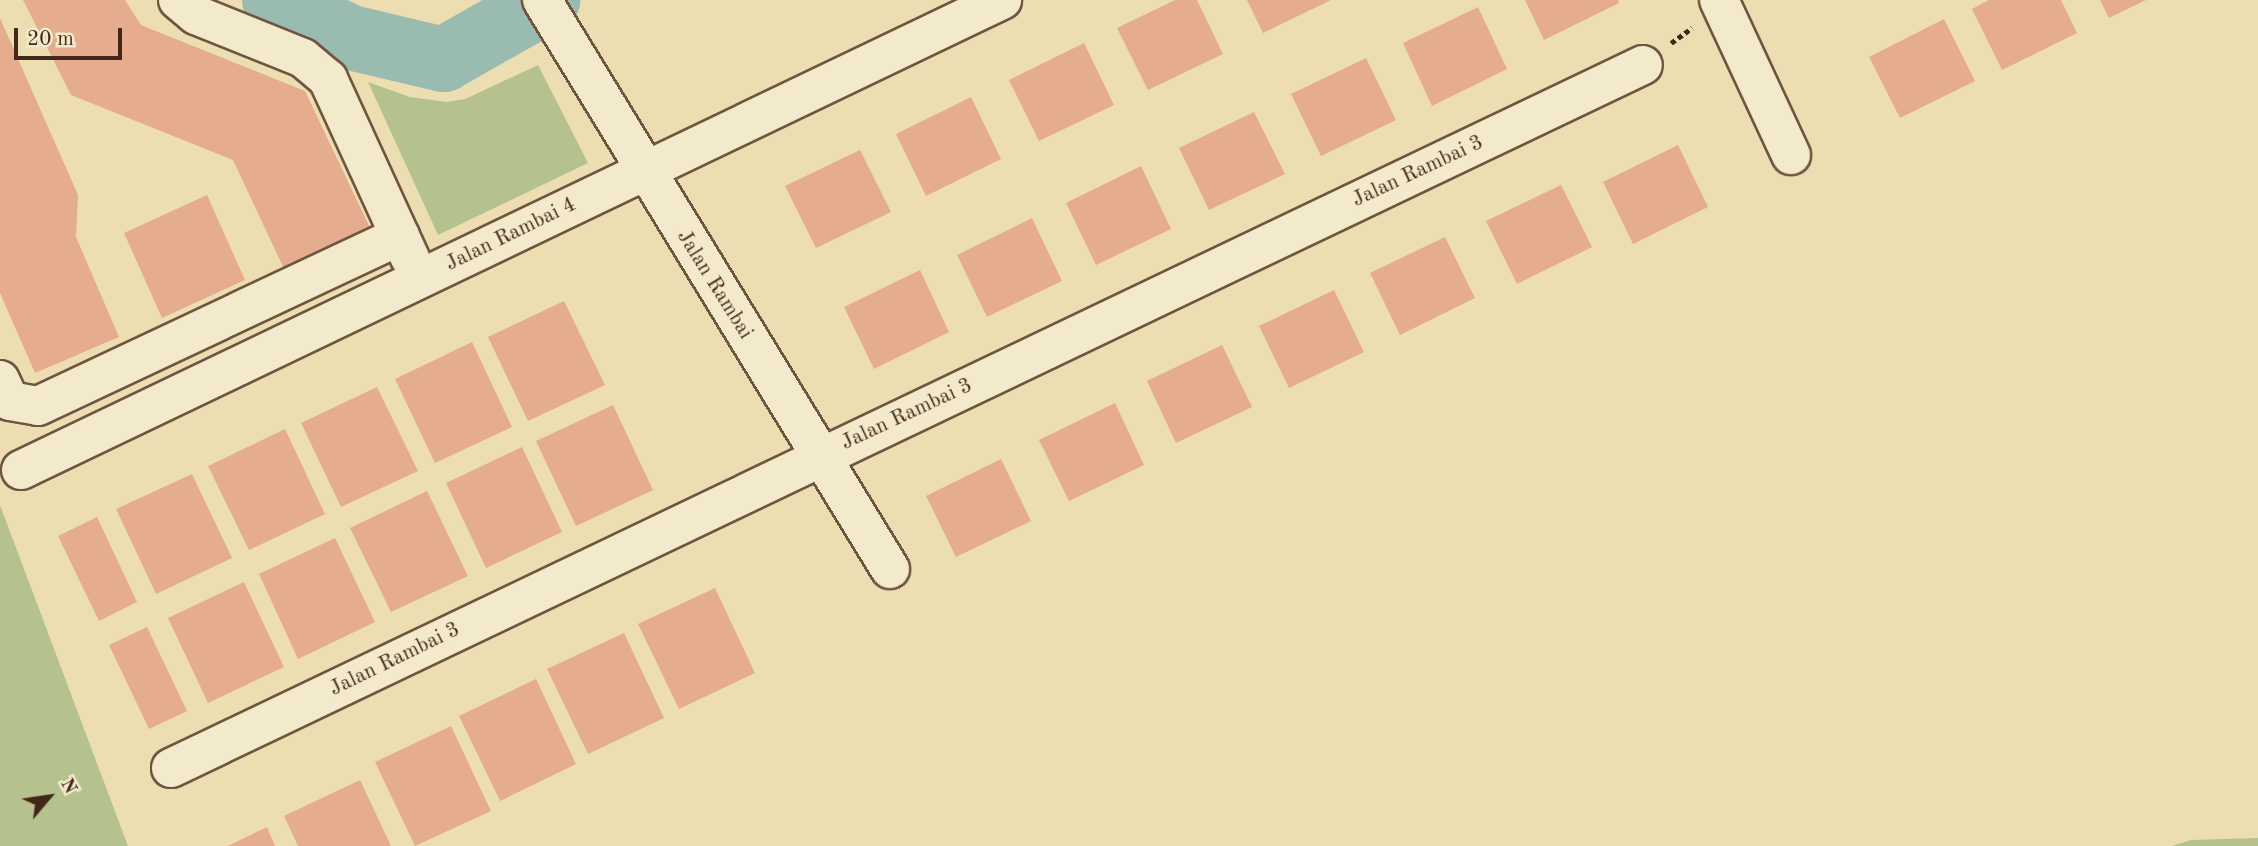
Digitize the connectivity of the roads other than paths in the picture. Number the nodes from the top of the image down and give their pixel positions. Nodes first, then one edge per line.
1 (178, 0) edge
2 (1000, 0) edge
3 (1725, 2) edge
4 (549, 14) edge
5 (1643, 65) road end
6 (1791, 155) dead end
7 (643, 172) junction
8 (400, 236) junction
9 (419, 279) junction
10 (0, 380) edge
11 (821, 456) junction
12 (21, 470) dead end
13 (890, 569) dead end
14 (171, 768) dead end

1 - 8 street
2 - 7 street, Jalan Rambai 4
3 - 6 street
4 - 7 street, Jalan Rambai
5 - 11 street, Jalan Rambai 3
7 - 9 street, Jalan Rambai 4
7 - 11 street, Jalan Rambai
8 - 9 street
8 - 10 street
9 - 12 street, Jalan Rambai 4
11 - 13 street, Jalan Rambai
11 - 14 street, Jalan Rambai 3

